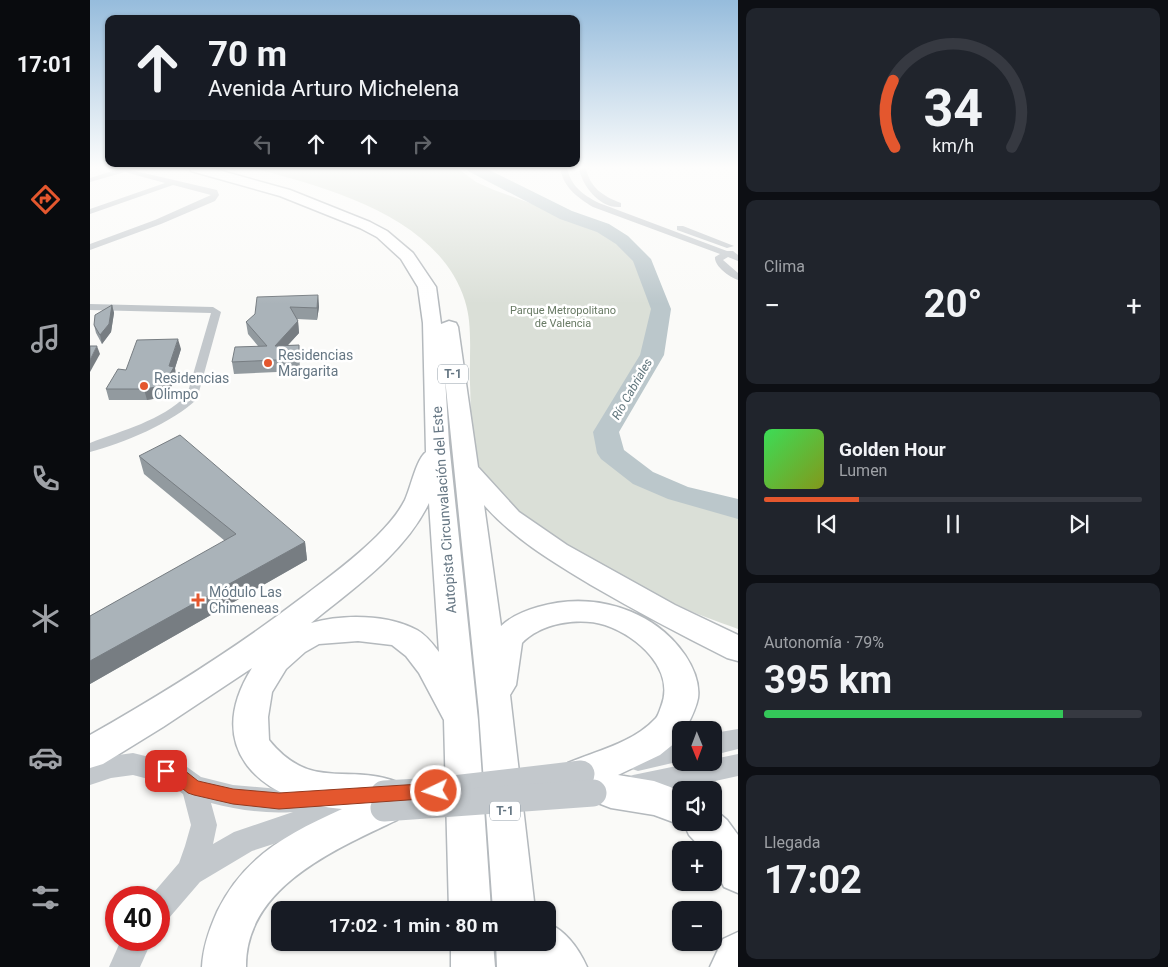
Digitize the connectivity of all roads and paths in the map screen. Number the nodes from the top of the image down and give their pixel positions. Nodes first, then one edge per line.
1 (178, 213) edge
2 (338, 213) edge
3 (367, 213) edge
4 (617, 213) edge
5 (642, 213) edge
6 (90, 247) edge
7 (734, 249) edge
8 (738, 258) edge
9 (738, 277) edge
10 (91, 307) edge
11 (437, 443) junction
12 (90, 448) edge
13 (464, 465) junction
14 (738, 649) edge
15 (479, 716) junction
16 (738, 739) edge
17 (722, 742) edge
18 (90, 753) edge
19 (672, 754) edge
20 (738, 765) edge
21 (90, 774) edge
22 (595, 786) junction
23 (194, 787) junction
24 (384, 801) junction
25 (672, 805) edge
26 (712, 831) edge
27 (190, 872) junction
28 (738, 874) edge
29 (170, 895) edge
30 (470, 901) edge
31 (512, 901) edge
32 (132, 951) edge
33 (472, 951) edge
34 (518, 951) edge
35 (550, 951) edge
36 (738, 954) edge
37 (124, 967) edge
38 (224, 967) edge
39 (473, 967) edge
40 (520, 967) edge
41 (564, 967) edge
42 (732, 967) edge

1 - 6 street
2 - 11 highway, Autopista Circunvalación del Este / T-1
3 - 13 highway, Autopista Circunvalación del Este / T-1
4 - 7 street
5 - 7 street
7 - 8 street
7 - 9 street
10 - 12 street
11 - 15 highway, Autopista Circunvalación del Este / T-1
11 - 18 highway
13 - 14 highway
13 - 15 highway, Autopista Circunvalación del Este / T-1
15 - 22 highway
15 - 24 highway
15 - 30 highway, Autopista Circunvalación del Este / T-1
15 - 31 highway, Autopista Circunvalación del Este / T-1
16 - 17 street
19 - 22 street
20 - 22 street
21 - 23 street
22 - 24 street, bridge
22 - 25 highway
23 - 24 street
23 - 27 street
24 - 27 street
24 - 38 highway
26 - 28 highway
27 - 29 street
32 - 37 street
33 - 39 highway
34 - 40 highway
35 - 41 highway
36 - 42 highway

